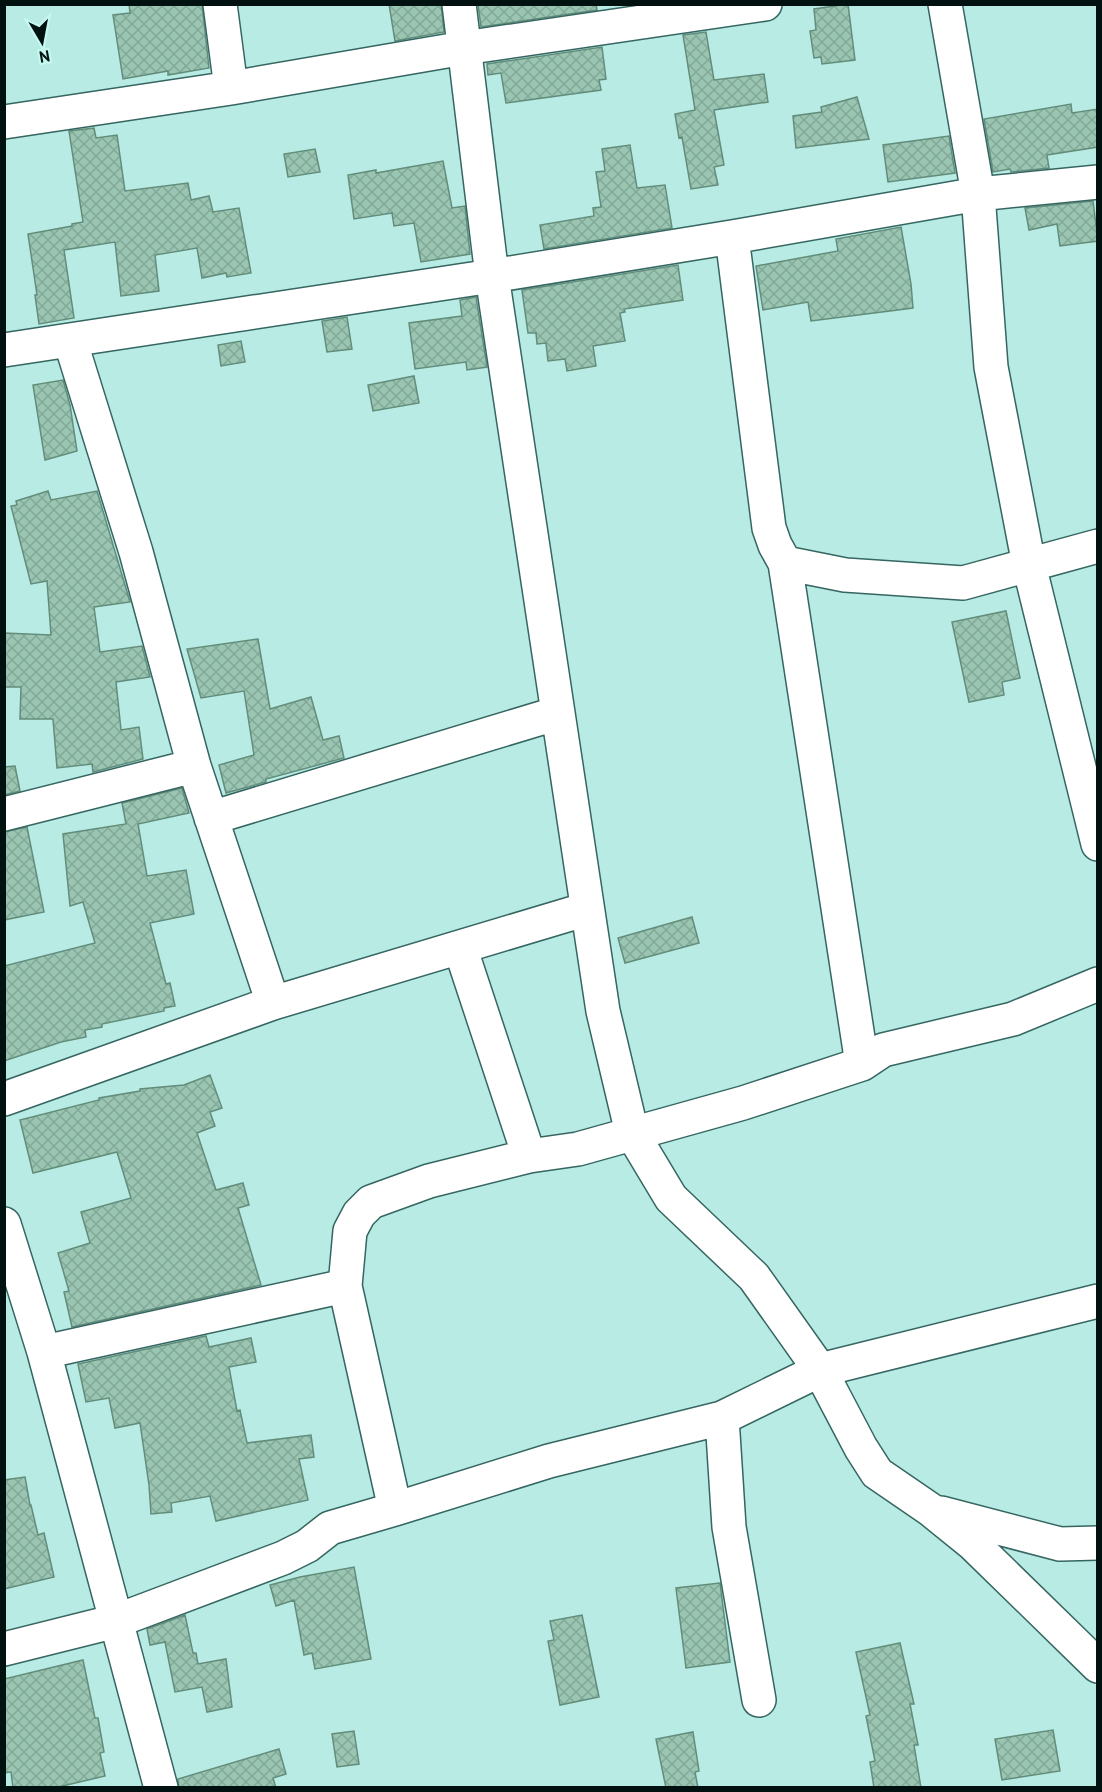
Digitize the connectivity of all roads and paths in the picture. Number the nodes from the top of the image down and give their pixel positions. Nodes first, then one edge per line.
1 (220, 4) edge
2 (459, 4) edge
3 (765, 4) edge
4 (945, 4) edge
5 (707, 9) edge
6 (464, 48) junction
7 (231, 87) junction
8 (4, 122) edge
9 (1098, 182) edge
10 (978, 194) junction
11 (732, 237) junction
12 (492, 276) junction
13 (70, 340) junction
14 (4, 350) edge
15 (1098, 546) edge
16 (785, 563) junction
17 (1029, 566) junction
18 (558, 713) junction
19 (194, 766) junction
20 (4, 814) edge
21 (211, 818) junction
22 (1098, 844) edge
23 (587, 909) junction
24 (460, 947) junction
25 (1098, 984) edge
26 (273, 1004) junction
27 (862, 1064) junction
28 (4, 1099) edge
29 (632, 1133) junction
30 (529, 1156) junction
31 (4, 1224) edge
32 (345, 1286) junction
33 (1098, 1301) edge
34 (44, 1352) junction
35 (820, 1370) junction
36 (722, 1418) junction
37 (396, 1509) junction
38 (931, 1510) junction
39 (1098, 1543) edge
40 (116, 1621) junction
41 (4, 1649) edge
42 (1098, 1666) edge
43 (759, 1700) dead end
44 (161, 1788) edge

1 - 7 street
2 - 6 street
3 - 5 street
4 - 10 street
5 - 6 street
6 - 7 street
6 - 12 street
7 - 8 street
9 - 10 street
10 - 11 street
10 - 17 street
11 - 12 street
11 - 16 street
12 - 13 street
12 - 18 street
13 - 14 street
13 - 19 street
15 - 17 street
16 - 17 street
16 - 27 street
17 - 22 street
18 - 21 street
18 - 23 street
19 - 20 street
19 - 21 street
21 - 26 street
23 - 24 street
23 - 29 street
24 - 26 street
24 - 30 street
25 - 27 street
26 - 28 street
27 - 29 street
29 - 30 street
29 - 35 street
30 - 32 street
31 - 34 street
32 - 34 street
32 - 37 street
33 - 35 street
34 - 40 street
35 - 36 street
35 - 38 street
36 - 37 street
36 - 43 street
37 - 40 street
38 - 39 street
38 - 42 street
40 - 41 street
40 - 44 street

